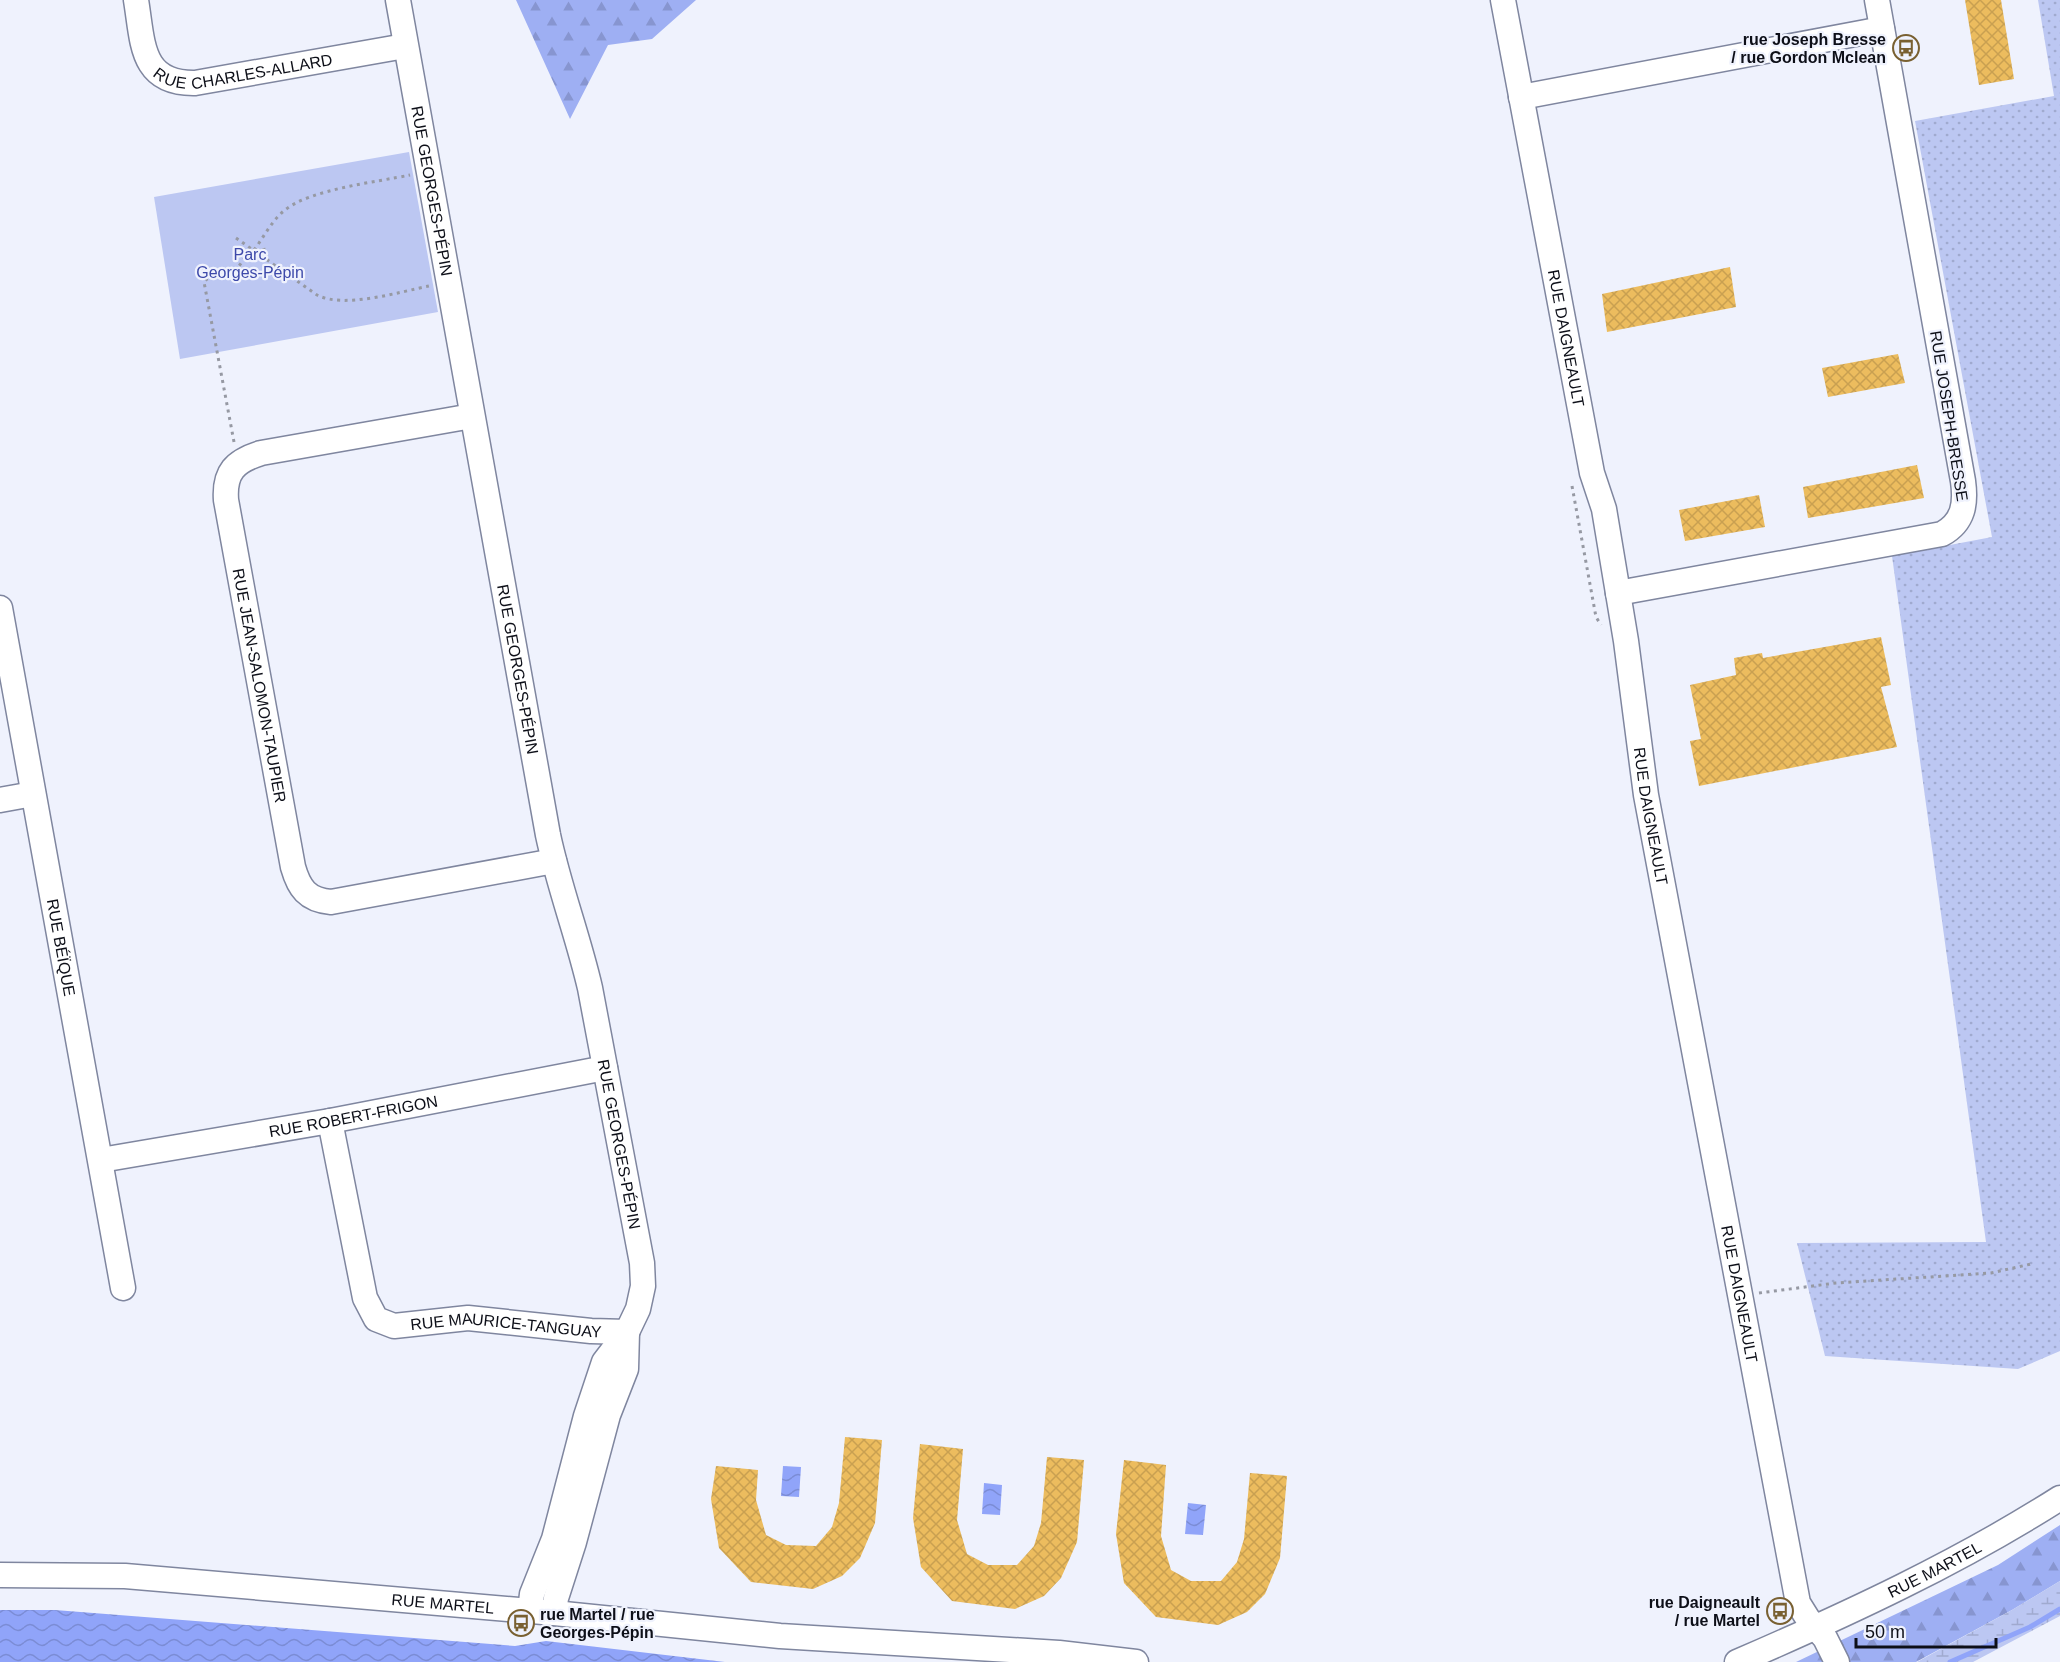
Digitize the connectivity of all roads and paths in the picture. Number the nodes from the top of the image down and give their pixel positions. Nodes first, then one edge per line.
1 (136, 0) edge
2 (398, 0) edge
3 (1503, 0) edge
4 (1876, 0) edge
5 (1882, 29) junction
6 (405, 46) junction
7 (1521, 97) junction
8 (413, 175) dead end
9 (236, 238) dead end
10 (270, 249) dead end
11 (254, 250) junction
12 (433, 286) dead end
13 (472, 416) junction
14 (235, 449) dead end
15 (1618, 593) junction
16 (0, 608) edge
17 (33, 794) junction
18 (0, 800) edge
19 (554, 861) junction
20 (605, 1068) junction
21 (330, 1121) junction
22 (101, 1160) junction
23 (2031, 1264) dead end
24 (123, 1288) dead end
25 (1752, 1294) dead end
26 (627, 1332) junction
27 (2060, 1498) edge
28 (0, 1575) edge
29 (542, 1612) junction
30 (1814, 1626) junction
31 (1137, 1662) edge
32 (1737, 1662) edge
33 (1837, 1662) edge

1 - 6 street, RUE CHARLES-ALLARD
2 - 6 street, RUE GEORGES-PÉPIN
3 - 7 street, RUE DAIGNEAULT
4 - 5 street, RUE JOSEPH-BRESSE
5 - 7 street
5 - 15 street, RUE JOSEPH-BRESSE
6 - 13 street, RUE GEORGES-PÉPIN
7 - 15 street, RUE DAIGNEAULT
8 - 11 path
9 - 11 path
10 - 11 path
11 - 12 path
11 - 14 path
13 - 19 street, RUE GEORGES-PÉPIN
13 - 19 street, RUE JEAN-SALOMON-TAUPIER
15 - 30 street, RUE DAIGNEAULT
16 - 17 street, RUE BÉÏQUE
17 - 18 street
17 - 22 street, RUE BÉÏQUE
19 - 20 street, RUE GEORGES-PÉPIN
20 - 21 street, RUE ROBERT-FRIGON
20 - 26 street, RUE GEORGES-PÉPIN
21 - 22 street, RUE ROBERT-FRIGON
21 - 26 street, RUE MAURICE-TANGUAY
22 - 24 street, RUE BÉÏQUE
23 - 25 path
26 - 29 street, RUE GEORGES-PÉPIN
27 - 30 street, RUE MARTEL
28 - 29 street, RUE MARTEL
29 - 31 street, RUE MARTEL
30 - 32 street, RUE MARTEL
30 - 33 street, RUE DAIGNEAULT

